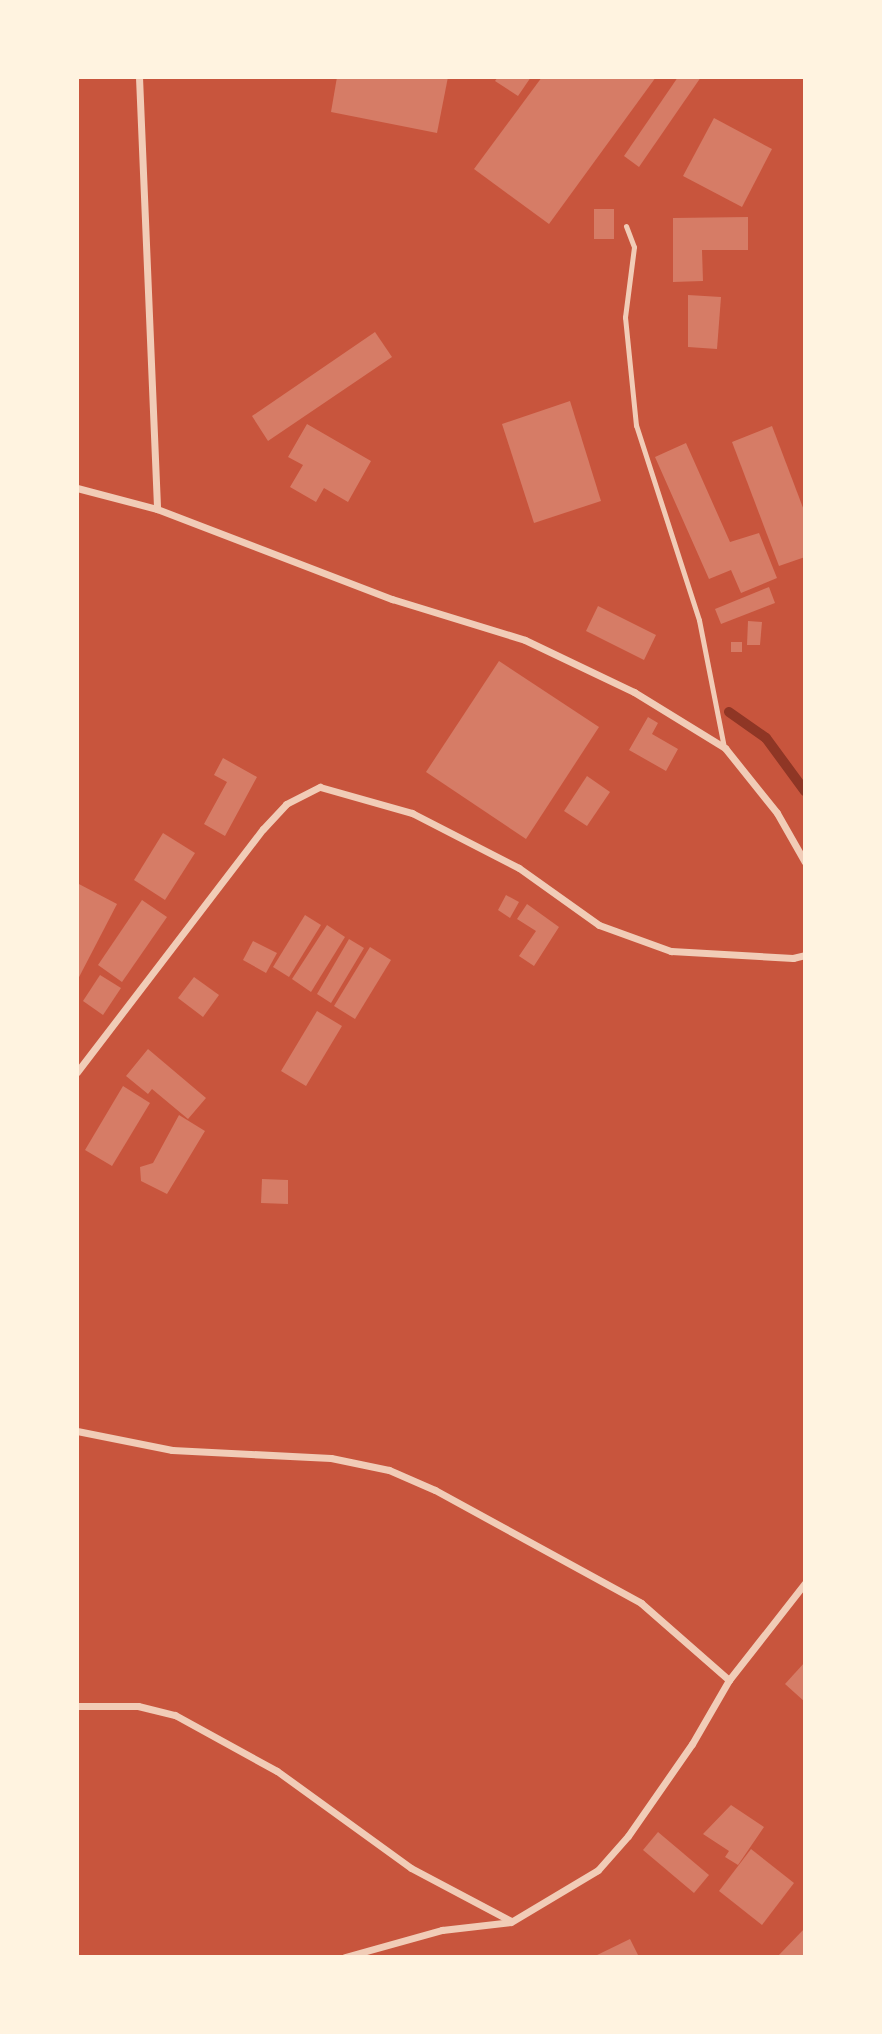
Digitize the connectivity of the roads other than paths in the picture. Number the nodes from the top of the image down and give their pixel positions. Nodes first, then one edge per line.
1 (139, 77) edge
2 (626, 226) dead end
3 (77, 488) edge
4 (157, 509) junction
5 (725, 748) junction
6 (805, 862) edge
7 (805, 955) edge
8 (77, 1072) edge
9 (77, 1431) edge
10 (805, 1583) edge
11 (729, 1680) junction
12 (77, 1706) edge
13 (511, 1922) junction
14 (345, 1957) edge

1 - 4 street
2 - 5 lane
3 - 4 street
4 - 5 street
5 - 6 street
7 - 8 street
9 - 11 street
10 - 11 street
11 - 13 street
12 - 13 street
13 - 14 street

